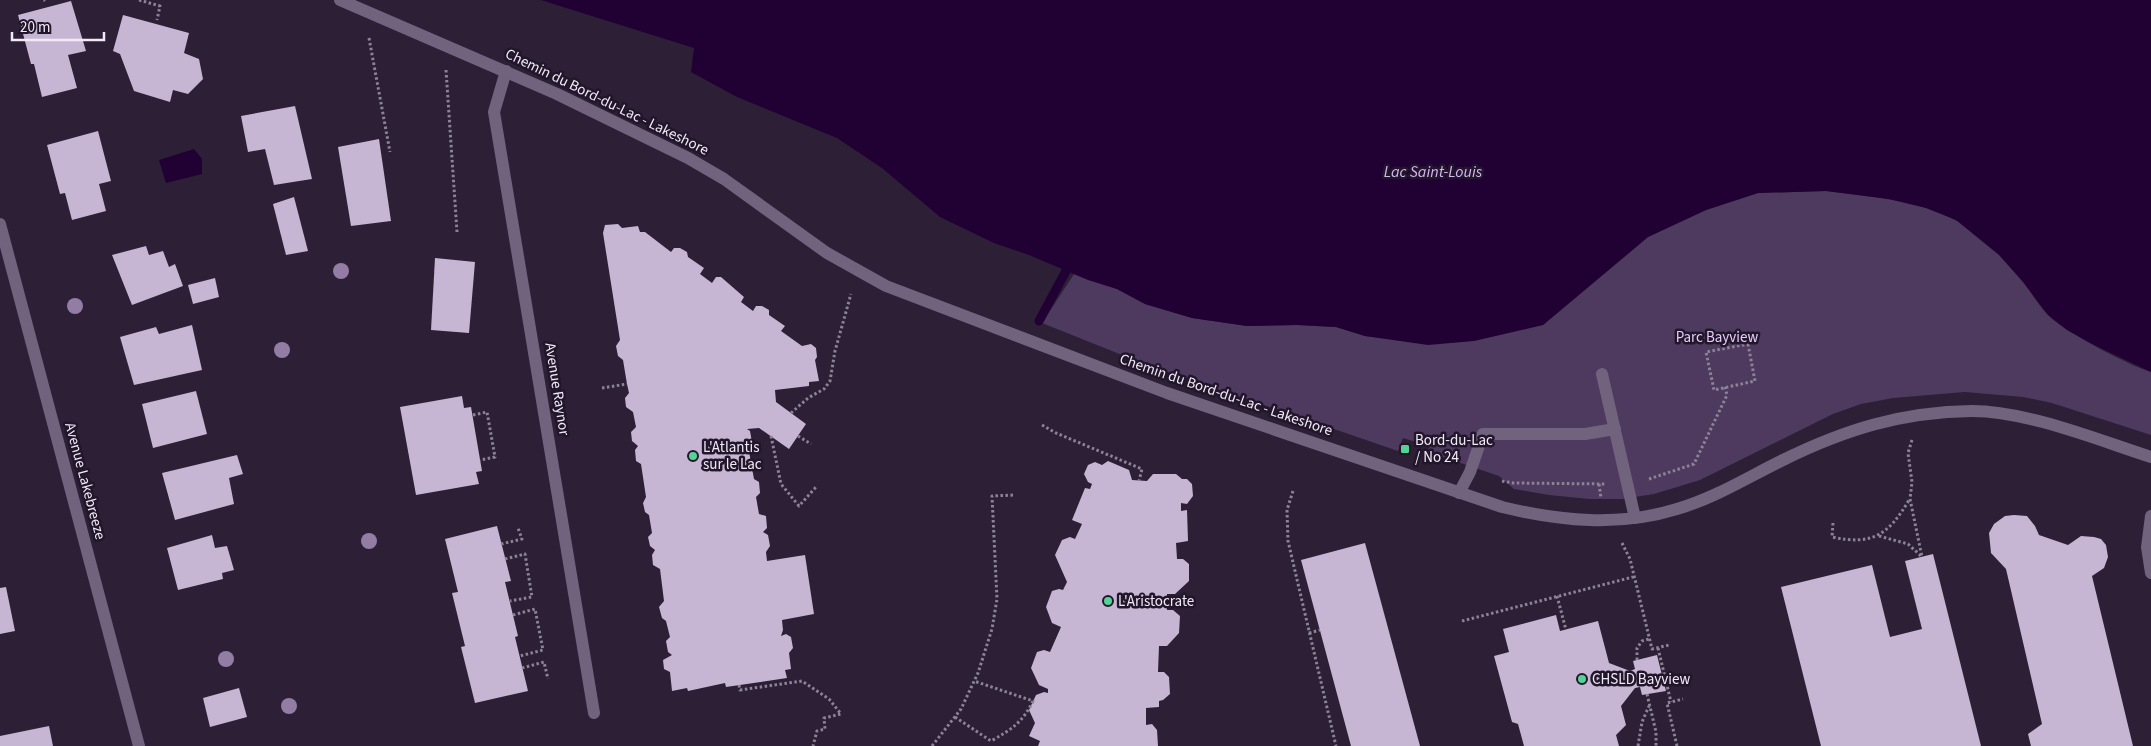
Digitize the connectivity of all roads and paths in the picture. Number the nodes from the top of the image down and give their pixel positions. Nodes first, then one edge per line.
1 (139, 0) edge
2 (340, 0) edge
3 (157, 20) dead end
4 (369, 38) dead end
5 (446, 70) dead end
6 (506, 71) junction
7 (390, 152) dead end
8 (0, 224) edge
9 (457, 232) dead end
10 (851, 294) dead end
11 (1602, 374) dead end
12 (627, 384) dead end
13 (1725, 387) junction
14 (602, 388) dead end
15 (792, 413) dead end
16 (473, 415) dead end
17 (1042, 425) dead end
18 (1615, 429) junction
19 (771, 436) dead end
20 (798, 436) dead end
21 (1912, 438) dead end
22 (811, 444) dead end
23 (2151, 457) edge
24 (480, 460) dead end
25 (1496, 480) dead end
26 (1139, 481) dead end
27 (1642, 481) dead end
28 (816, 487) dead end
29 (1293, 491) dead end
30 (1459, 493) junction
31 (1014, 495) dead end
32 (1601, 499) dead end
33 (1910, 500) junction
34 (2151, 516) edge
35 (1636, 518) junction
36 (1833, 523) dead end
37 (518, 528) dead end
38 (1878, 536) junction
39 (1622, 543) dead end
40 (501, 544) dead end
41 (505, 559) dead end
42 (2151, 573) edge
43 (1633, 577) junction
44 (1557, 596) junction
45 (510, 601) dead end
46 (513, 615) dead end
47 (1462, 621) dead end
48 (1320, 630) dead end
49 (1566, 630) dead end
50 (1309, 633) junction
51 (1649, 639) junction
52 (1669, 644) dead end
53 (1658, 648) junction
54 (520, 656) dead end
55 (1637, 660) dead end
56 (522, 668) dead end
57 (548, 679) dead end
58 (974, 681) junction
59 (739, 685) dead end
60 (1647, 694) dead end
61 (1683, 699) dead end
62 (1672, 702) junction
63 (1649, 704) junction
64 (594, 713) dead end
65 (955, 717) junction
66 (139, 746) edge
67 (813, 746) edge
68 (932, 746) edge
69 (1336, 746) edge
70 (1638, 746) edge
71 (1656, 746) edge
72 (1677, 746) edge

1 - 3 path
2 - 6 street, Chemin du Bord-du-Lac - Lakeshore
4 - 7 path
5 - 9 path
6 - 30 street, Chemin du Bord-du-Lac - Lakeshore
6 - 64 street, Avenue Raynor
8 - 66 street, Avenue Lakebreeze
10 - 15 path
11 - 18 street
12 - 14 path
13 - 13 path
13 - 27 path
16 - 24 path
17 - 26 path
18 - 30 street
18 - 35 street
19 - 28 path
20 - 22 path
21 - 33 path
23 - 35 street, Chemin du Bord-du-Lac - Lakeshore
25 - 32 path
29 - 50 path
30 - 35 street, Chemin du Bord-du-Lac - Lakeshore
31 - 58 path
33 - 38 path
33 - 38 path
34 - 42 street
36 - 38 path
37 - 40 path
39 - 43 path
41 - 45 path
43 - 44 path
43 - 51 path
44 - 47 path
44 - 49 path
46 - 54 path
48 - 50 path
50 - 69 path
51 - 53 path
51 - 55 path
52 - 53 path
53 - 62 path
56 - 57 path
58 - 65 path
58 - 65 path
59 - 67 path
60 - 63 path
61 - 62 path
62 - 72 path
63 - 70 path
63 - 71 path
65 - 68 path

